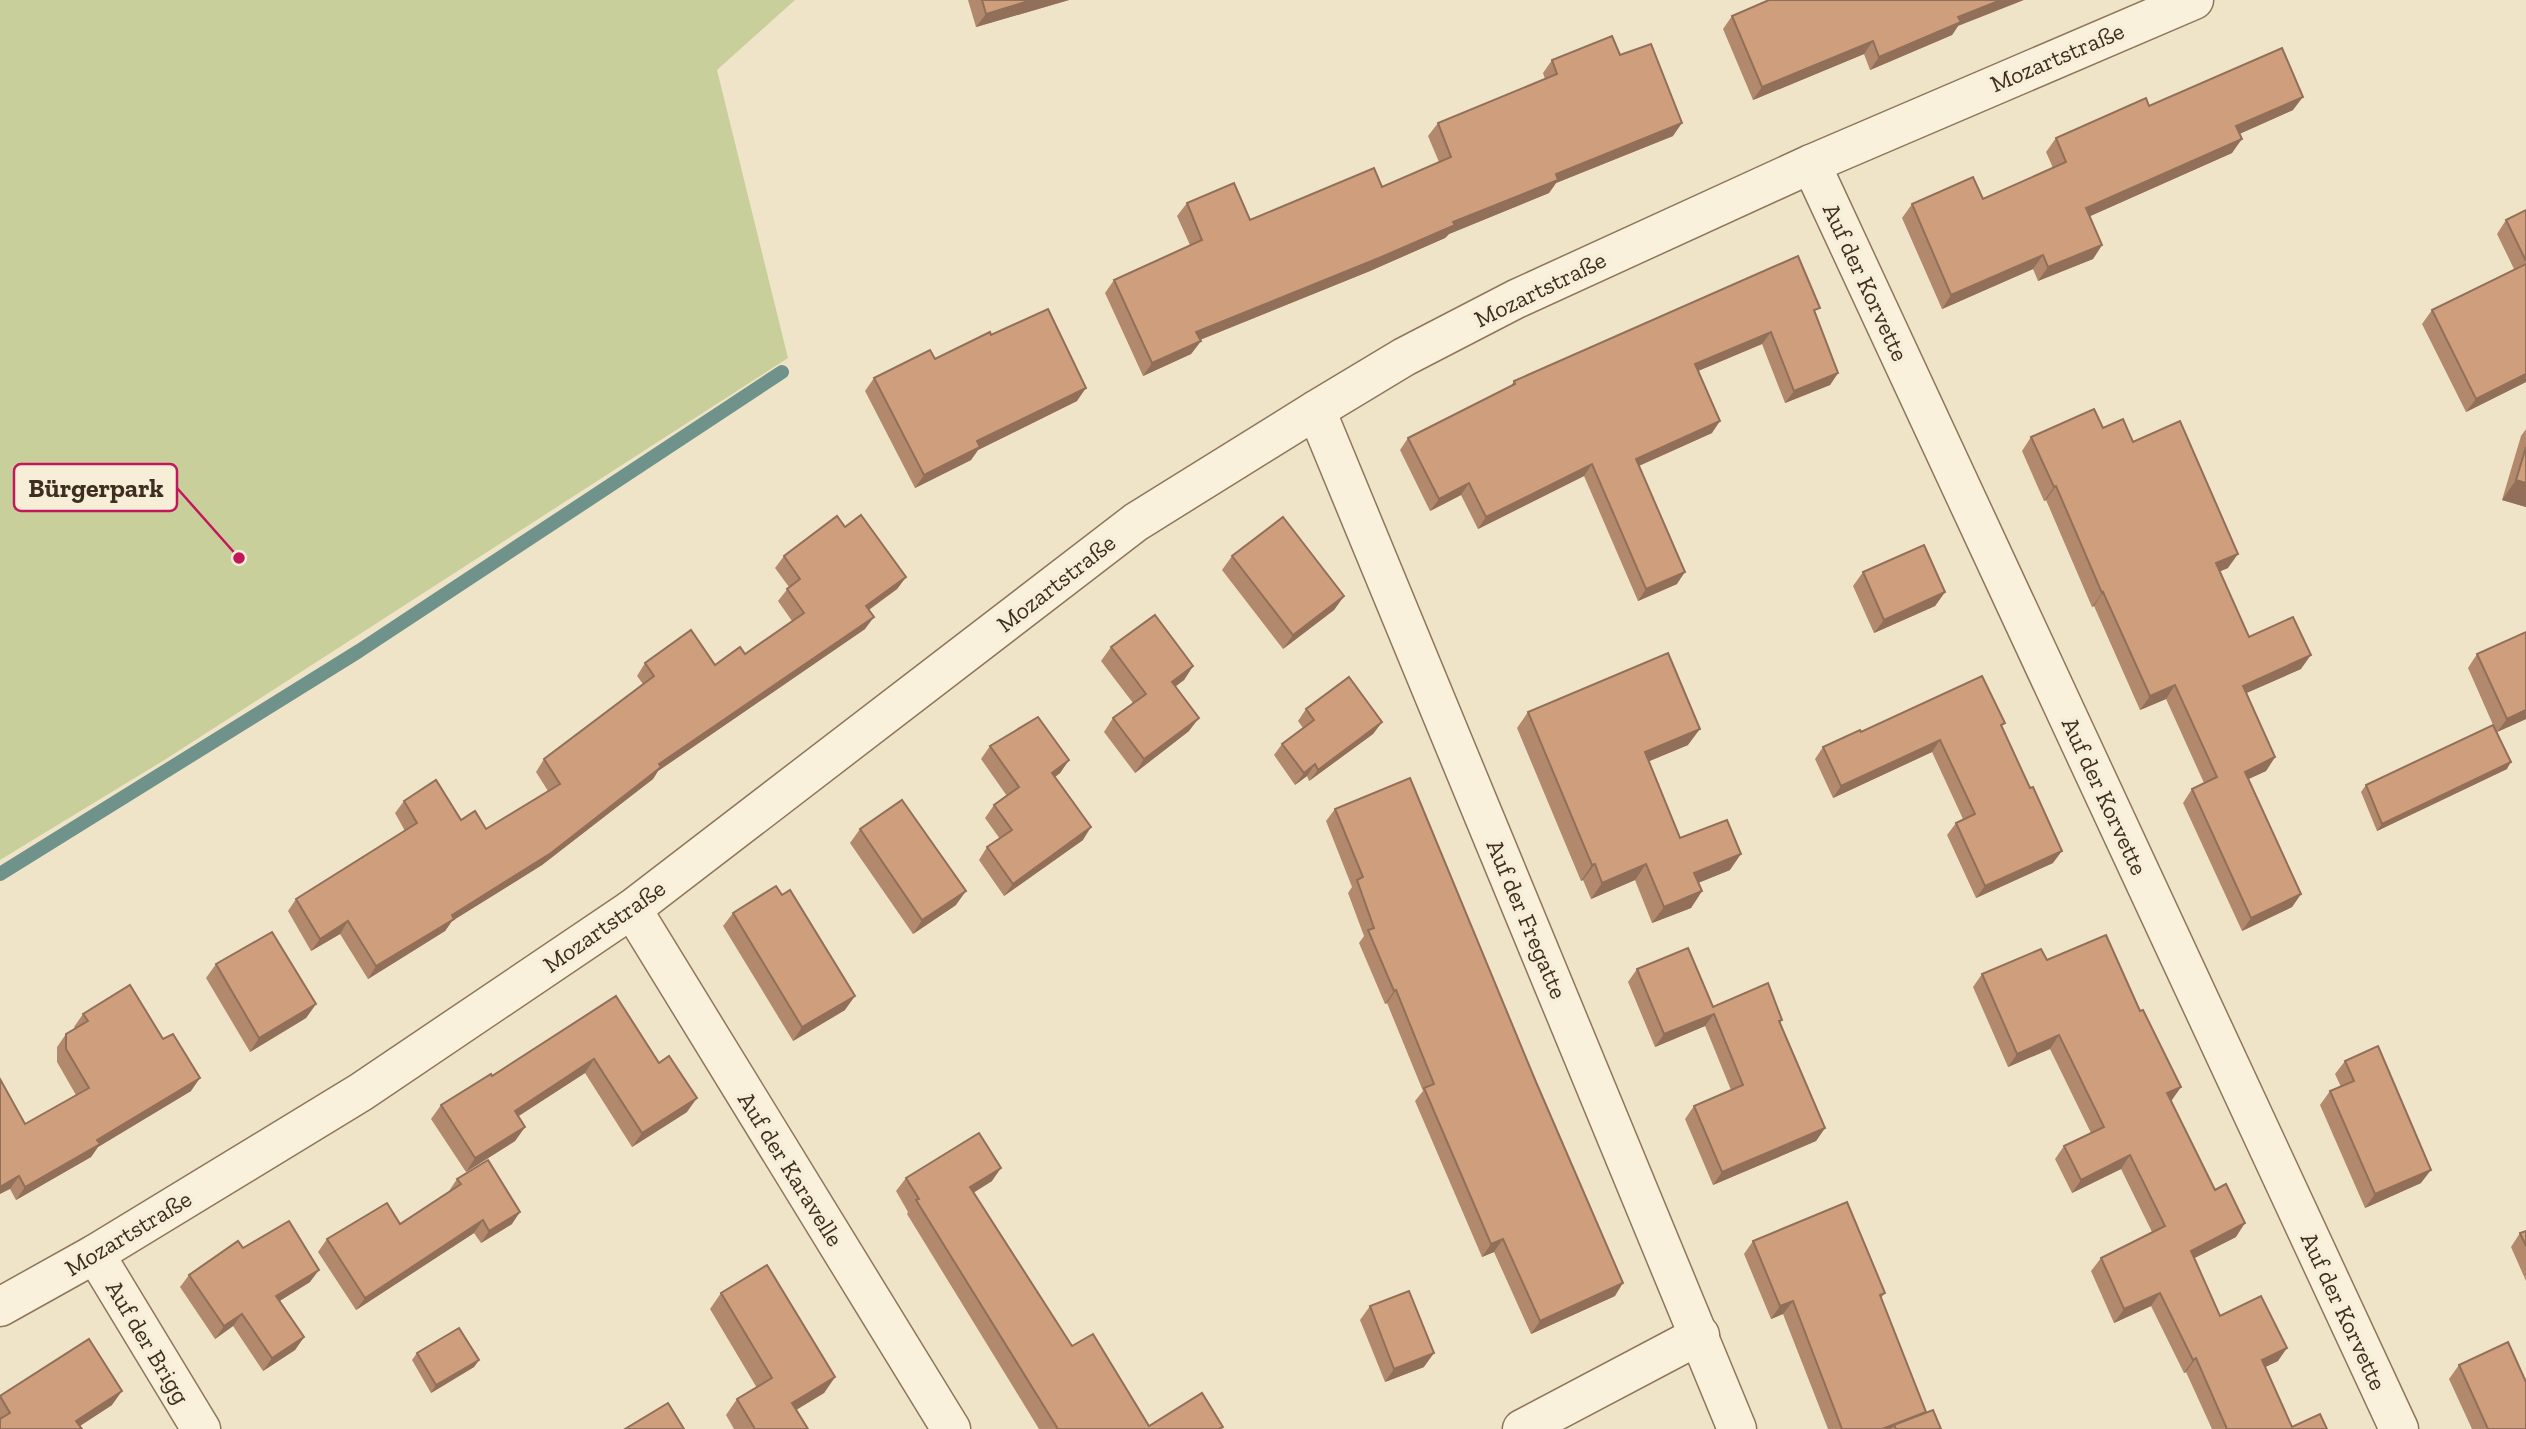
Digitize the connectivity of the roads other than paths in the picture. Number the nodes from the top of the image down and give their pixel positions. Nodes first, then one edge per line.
1 (2193, 0) edge
2 (1811, 164) junction
3 (1316, 410) junction
4 (632, 909) junction
5 (95, 1254) junction
6 (0, 1307) edge
7 (1700, 1335) junction
8 (201, 1429) edge
9 (951, 1429) edge
10 (1522, 1429) edge
11 (1737, 1429) edge
12 (2399, 1429) edge

1 - 2 street, Mozartstraße
2 - 3 street, Mozartstraße
2 - 12 street, Auf der Korvette
3 - 4 street, Mozartstraße
3 - 7 street, Auf der Fregatte
4 - 5 street, Mozartstraße
4 - 9 street, Auf der Karavelle
5 - 6 street, Mozartstraße
5 - 8 street, Auf der Brigg
7 - 10 street
7 - 11 street, Auf der Fregatte

